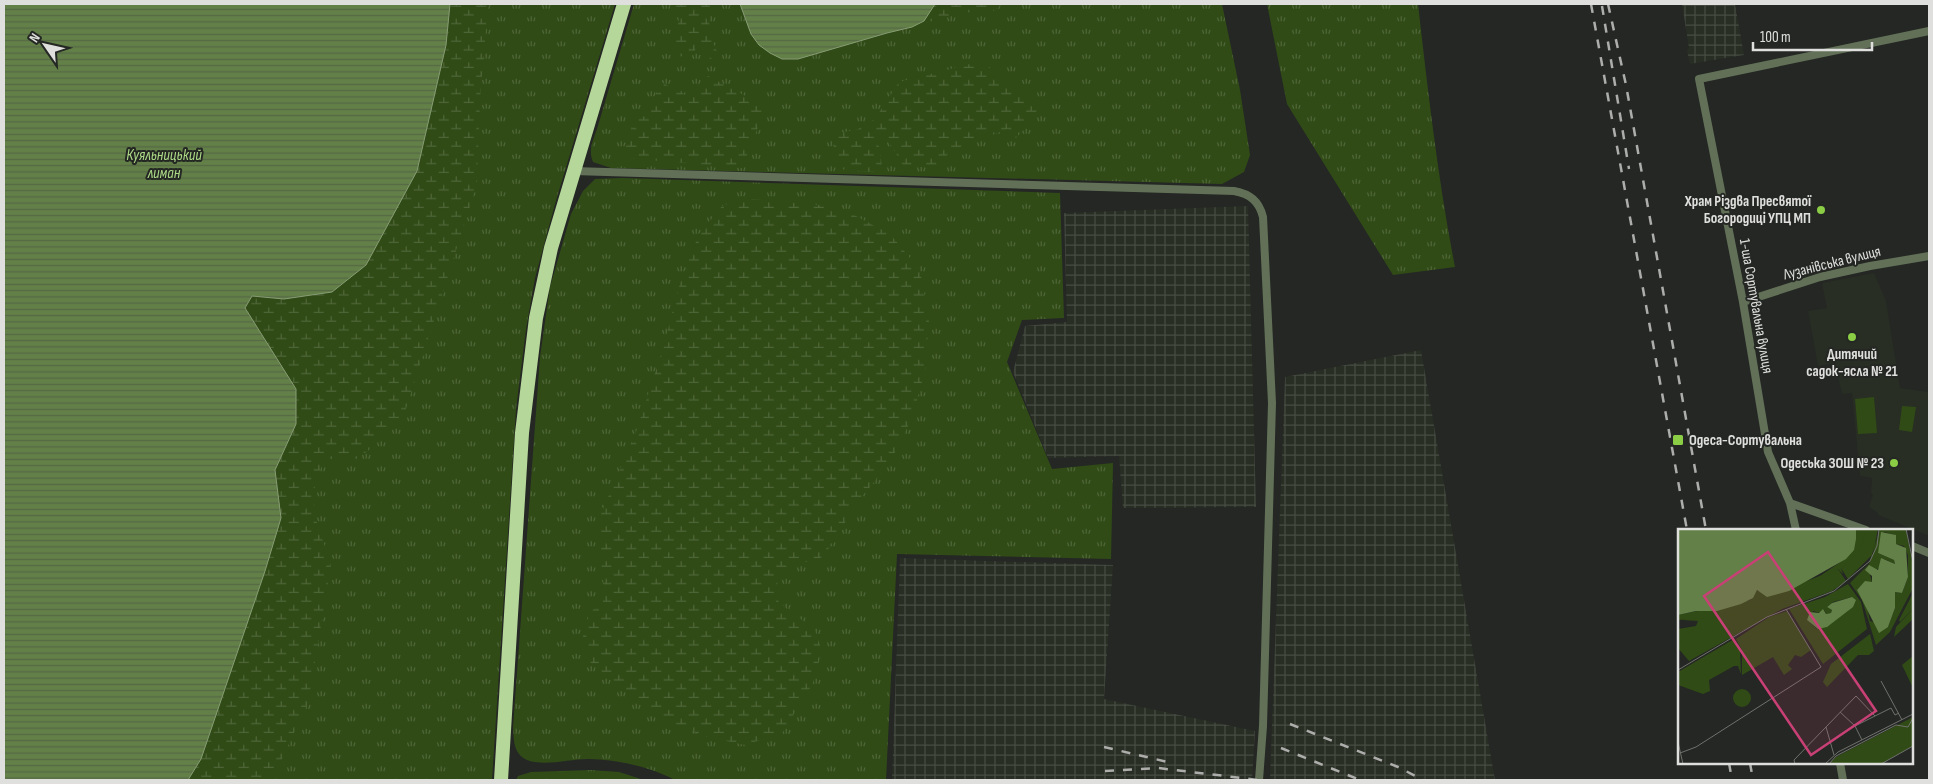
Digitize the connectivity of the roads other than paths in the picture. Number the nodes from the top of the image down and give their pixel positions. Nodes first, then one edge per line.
1 (624, 4) edge
2 (1929, 31) edge
3 (573, 171) junction
4 (1929, 256) edge
5 (1743, 302) junction
6 (1790, 503) junction
7 (1796, 529) edge
8 (1863, 529) edge
9 (1913, 546) edge
10 (1929, 553) edge
11 (1840, 764) edge
12 (501, 780) edge
13 (1259, 780) edge
14 (1843, 780) edge

1 - 3 highway
2 - 5 street, 1-ша Сортувальна вулиця
3 - 12 highway
3 - 13 street
4 - 5 street, Лузанівська вулиця
5 - 6 street, 1-ша Сортувальна вулиця
6 - 7 street, 1-ша Сортувальна вулиця
6 - 8 street
9 - 10 street
11 - 14 street

